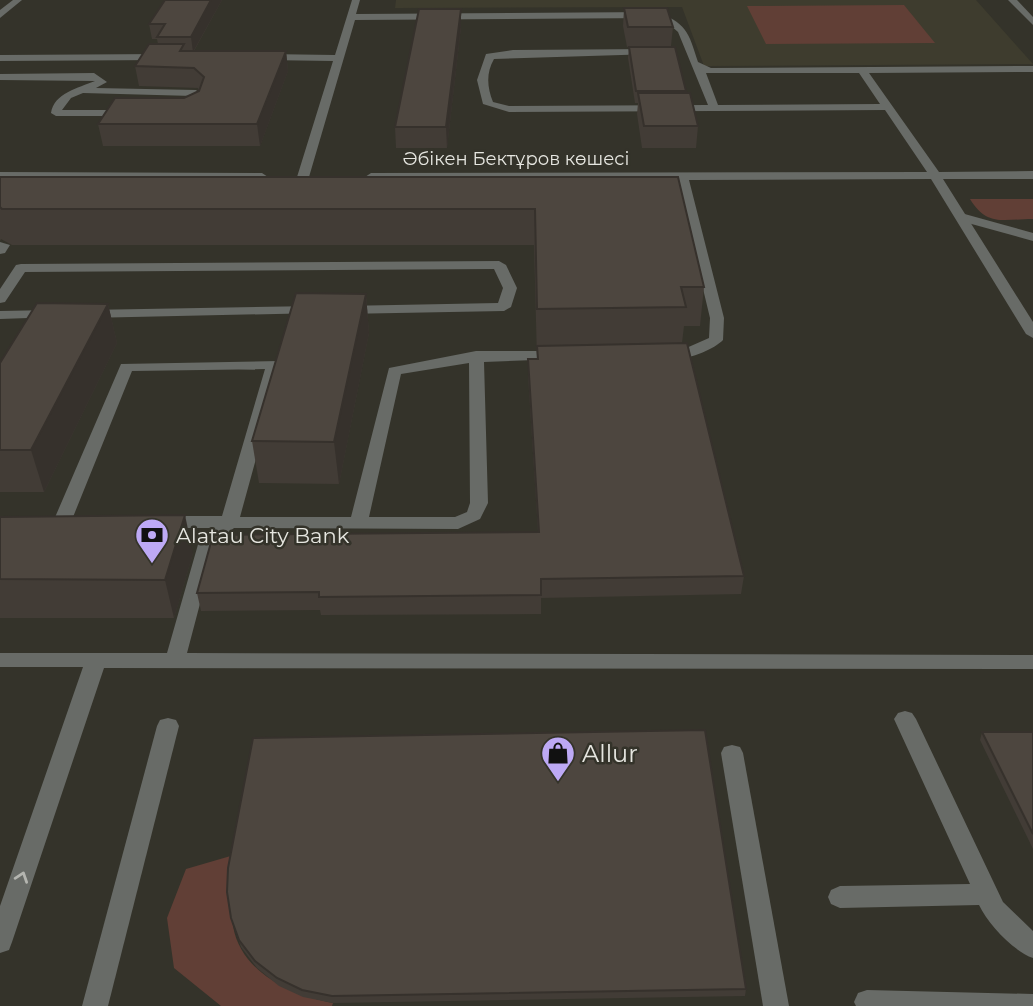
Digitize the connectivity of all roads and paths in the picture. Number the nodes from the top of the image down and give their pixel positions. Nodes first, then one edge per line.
1 (18, 0) edge
2 (356, 0) edge
3 (1012, 0) edge
4 (1020, 8) junction
5 (1033, 8) edge
6 (1, 16) edge
7 (350, 17) junction
8 (1033, 22) edge
9 (663, 52) edge
10 (676, 52) edge
11 (690, 52) junction
12 (178, 57) edge
13 (259, 57) edge
14 (0, 58) edge
15 (338, 58) junction
16 (699, 68) junction
17 (1033, 69) edge
18 (862, 70) junction
19 (0, 76) edge
20 (86, 91) junction
21 (714, 107) junction
22 (888, 107) junction
23 (135, 113) edge
24 (175, 113) edge
25 (935, 175) junction
26 (1033, 175) edge
27 (0, 176) edge
28 (275, 177) edge
29 (289, 177) edge
30 (303, 177) junction
31 (317, 177) edge
32 (359, 177) edge
33 (682, 177) junction
34 (961, 217) junction
35 (1033, 237) edge
36 (0, 299) edge
37 (0, 315) edge
38 (1033, 334) edge
39 (648, 354) edge
40 (582, 355) edge
41 (477, 356) junction
42 (37, 522) edge
43 (146, 522) edge
44 (359, 522) junction
45 (229, 523) junction
46 (175, 659) junction
47 (0, 660) edge
48 (96, 660) junction
49 (1033, 662) edge
50 (905, 719) dead end
51 (168, 726) dead end
52 (732, 752) dead end
53 (986, 894) junction
54 (839, 897) dead end
55 (0, 942) edge
56 (1033, 947) edge
57 (867, 1002) dead end
58 (95, 1006) edge
59 (776, 1006) edge
60 (1033, 1006) edge

1 - 6 street
2 - 7 street
3 - 4 street
4 - 5 street
4 - 8 street
7 - 11 street
7 - 15 street
9 - 21 street
10 - 11 street
11 - 16 street
12 - 14 street
13 - 15 street
15 - 30 street
16 - 18 street
16 - 21 street
17 - 18 street
18 - 22 street
19 - 20 street
20 - 23 street
20 - 24 street
21 - 22 street
22 - 25 street
25 - 26 street, Әбікен Бектұров көшесі
25 - 33 street, Әбікен Бектұров көшесі
25 - 34 street
27 - 28 street
29 - 30 street
30 - 31 street
32 - 33 street, Әбікен Бектұров көшесі
33 - 39 street
34 - 35 street
34 - 38 street
36 - 37 street
40 - 41 street
41 - 44 street
41 - 44 street
42 - 45 street
43 - 45 street
44 - 45 street
45 - 46 street
46 - 48 street
46 - 49 street
47 - 48 street
55 -> 48 street
50 - 53 street
51 - 58 street
52 - 59 street
53 - 54 street
53 - 56 street
57 - 60 street

